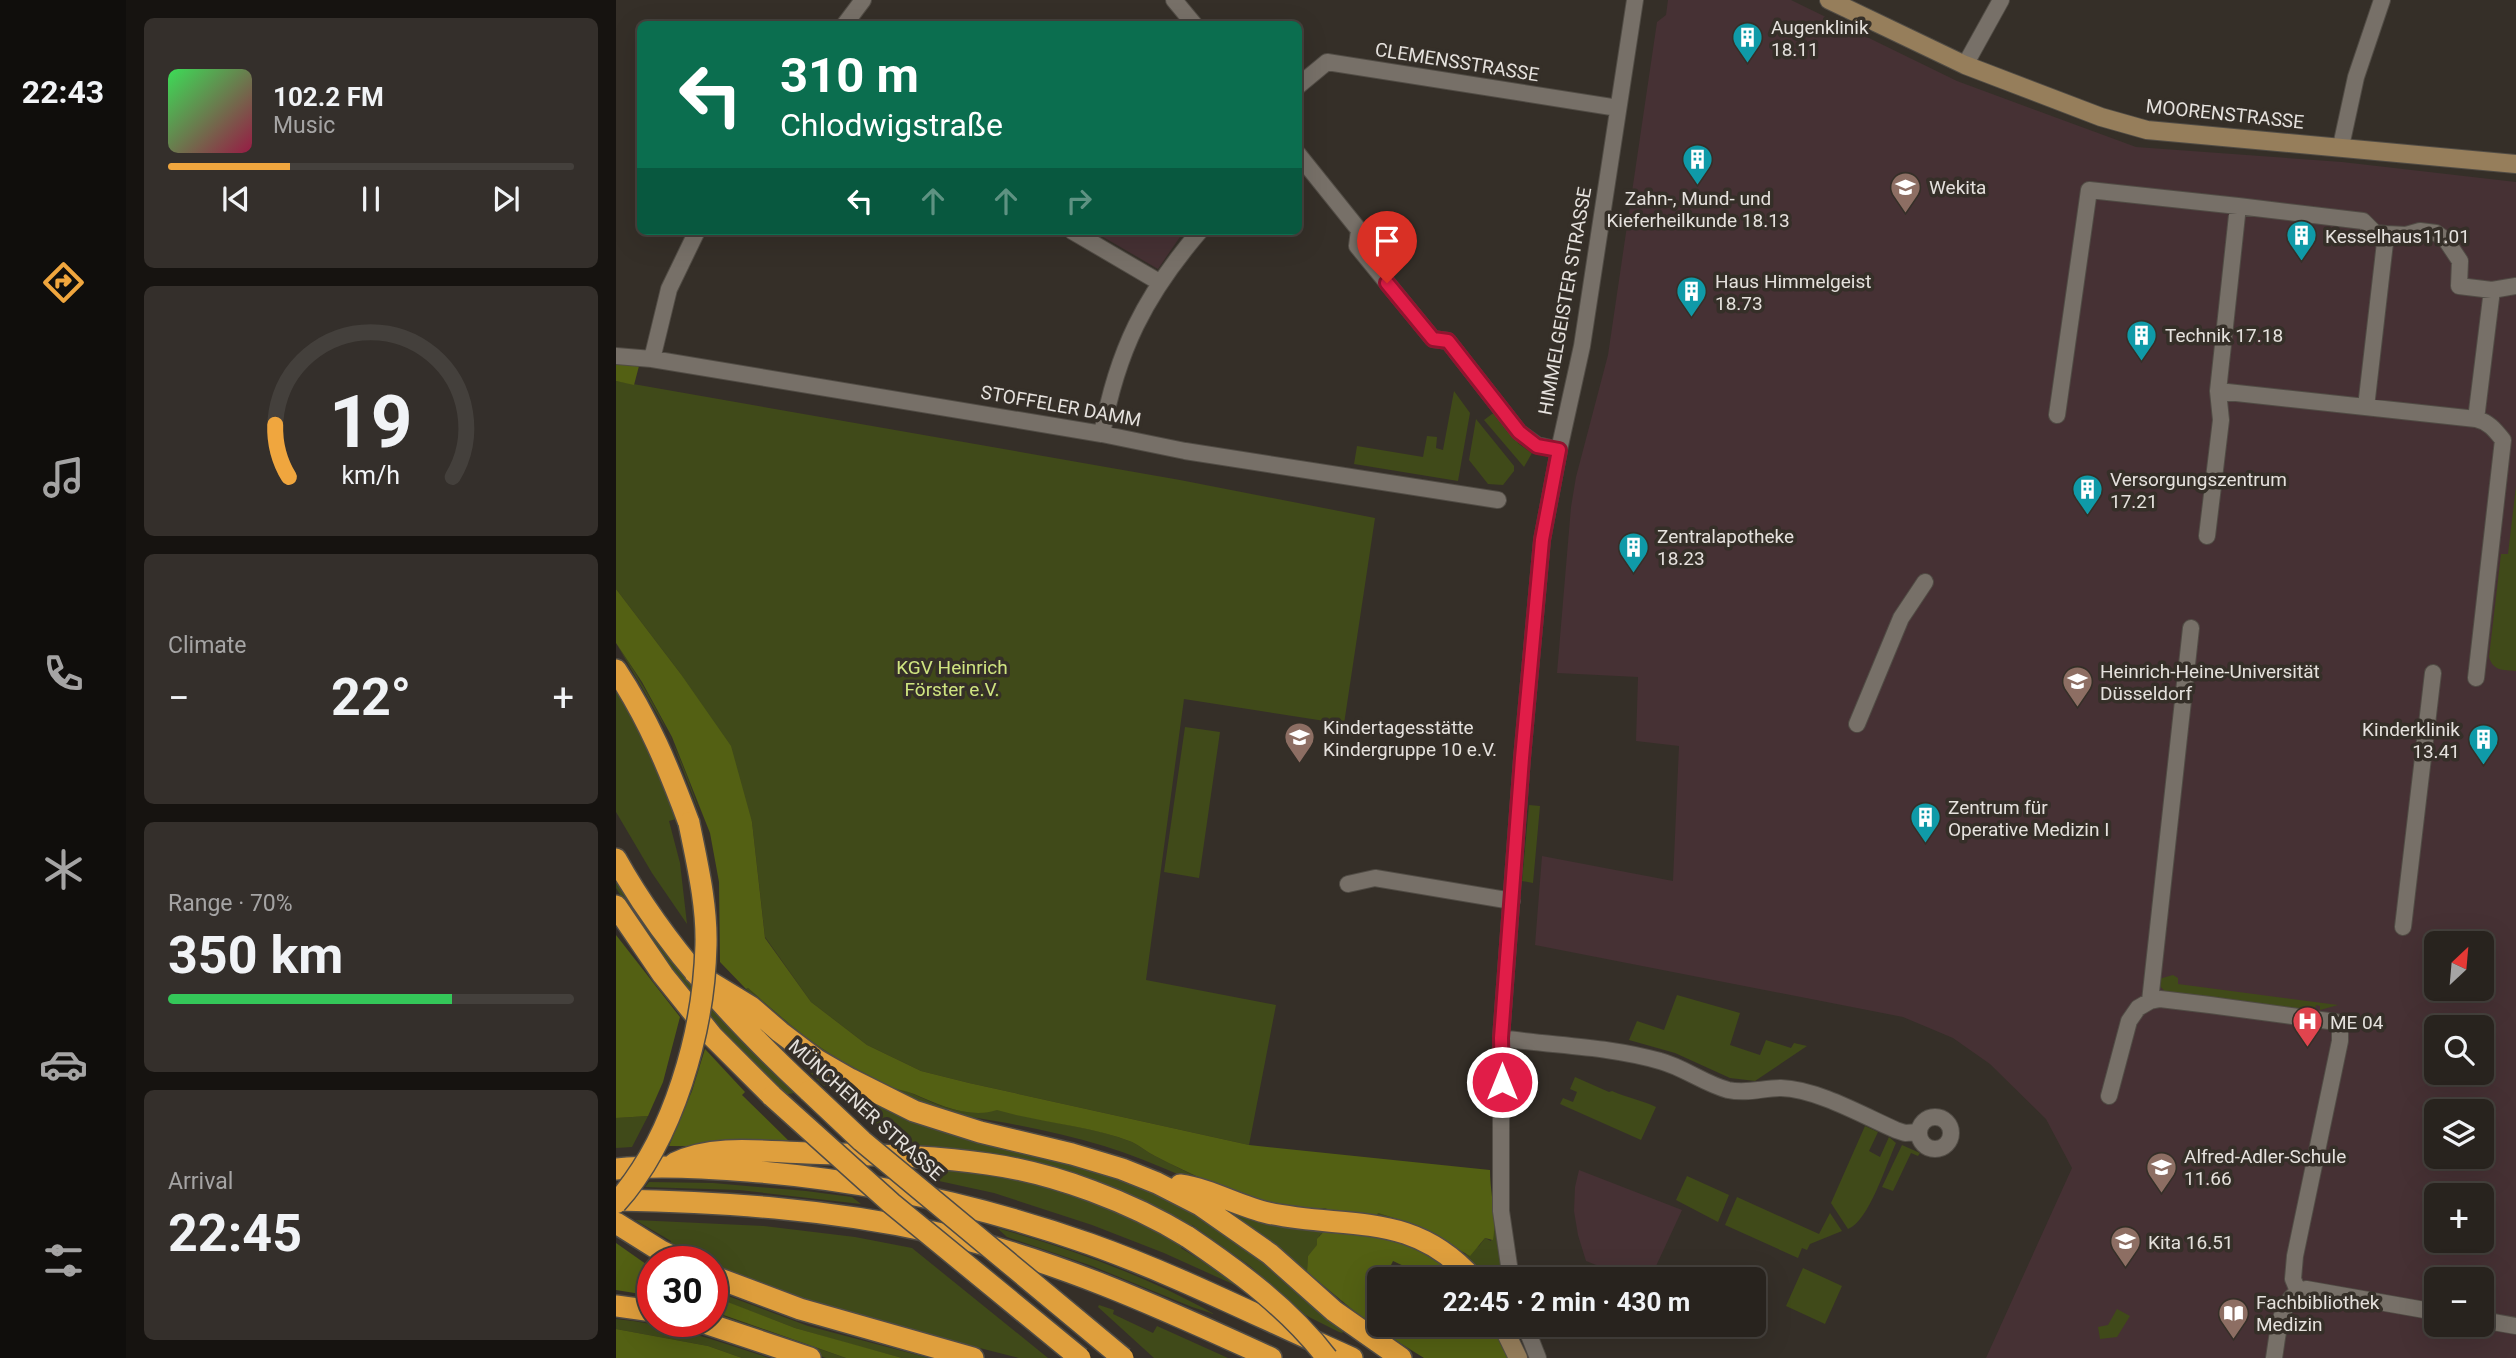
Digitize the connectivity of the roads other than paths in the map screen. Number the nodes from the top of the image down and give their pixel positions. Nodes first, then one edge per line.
1 (863, 0) edge
2 (1174, 0) edge
3 (1635, 0) edge
4 (1829, 0) edge
5 (2001, 0) edge
6 (2382, 0) edge
7 (847, 21) edge
8 (1192, 21) edge
9 (1965, 65) junction
10 (1302, 83) edge
11 (1618, 108) junction
12 (2341, 146) junction
13 (1302, 159) edge
14 (2516, 164) edge
15 (2238, 206) junction
16 (2386, 234) junction
17 (695, 235) edge
18 (1079, 235) edge
19 (1197, 235) edge
20 (1159, 282) junction
21 (2516, 286) edge
22 (2492, 290) junction
23 (616, 356) edge
24 (652, 359) junction
25 (2218, 391) junction
26 (2367, 407) junction
27 (2057, 415) dead end
28 (2476, 419) junction
29 (1102, 434) junction
30 (2510, 438) edge
31 (1559, 450) junction
32 (1498, 500) dead end
33 (2207, 536) dead end
34 (1924, 582) dead end
35 (2191, 628) dead end
36 (616, 670) edge
37 (2433, 673) dead end
38 (2476, 678) dead end
39 (1857, 724) dead end
40 (616, 859) edge
41 (1348, 884) dead end
42 (1512, 901) junction
43 (616, 906) edge
44 (2403, 927) dead end
45 (695, 973) junction
46 (2150, 1001) junction
47 (1501, 1038) junction
48 (2109, 1096) dead end
49 (1919, 1132) dead end
50 (667, 1167) junction
51 (616, 1169) edge
52 (1157, 1183) junction
53 (616, 1202) edge
54 (616, 1223) edge
55 (653, 1246) edge
56 (1460, 1267) edge
57 (1509, 1267) edge
58 (728, 1282) edge
59 (2298, 1291) junction
60 (616, 1306) edge
61 (637, 1309) edge
62 (2424, 1310) edge
63 (2494, 1322) edge
64 (2516, 1326) edge
65 (728, 1331) edge
66 (1508, 1337) edge
67 (1530, 1337) edge
68 (810, 1358) edge
69 (973, 1358) edge
70 (1080, 1358) edge
71 (1123, 1358) edge
72 (1271, 1358) edge
73 (1327, 1358) edge
74 (1352, 1358) edge
75 (1401, 1358) edge
76 (1518, 1358) edge
77 (1538, 1358) edge
78 (2274, 1358) edge

1 - 7 street
2 - 8 street
3 - 11 street, HIMMELGEISTER STRASSE
4 - 9 street, MOORENSTRASSE
5 - 9 street
6 - 12 street
9 - 12 street, MOORENSTRASSE
10 - 11 street, CLEMENSSTRASSE
11 - 31 street, HIMMELGEISTER STRASSE
12 - 14 street, MOORENSTRASSE
13 - 31 street
15 - 16 street
15 - 25 street
15 - 27 street
16 - 22 street
16 - 26 street
17 - 24 street
18 - 20 street
19 - 20 street
20 - 29 street
21 - 22 street
22 - 28 street
23 - 24 street, STOFFELER DAMM
24 - 29 street, STOFFELER DAMM
25 - 26 street
25 - 33 street
26 - 28 street
28 - 30 street
29 - 32 street, STOFFELER DAMM
30 - 38 street
31 - 42 street, HIMMELGEISTER STRASSE
34 - 39 street
35 - 46 street
36 - 53 highway, bridge
37 - 44 street
40 - 45 highway, MÜNCHENER STRASSE
41 - 42 street
42 - 47 street, HIMMELGEISTER STRASSE
43 - 70 highway, bridge
45 - 52 highway
45 - 71 highway, MÜNCHENER STRASSE, bridge
46 - 48 street
46 - 59 street
47 - 49 street
47 - 57 street, HIMMELGEISTER STRASSE
50 - 51 highway
50 - 73 highway, bridge
50 - 74 highway
52 - 56 highway
52 - 75 highway
53 - 72 highway
54 - 55 highway
58 - 69 highway
59 - 62 street
59 - 78 street
60 - 61 highway
63 - 64 street
65 - 68 highway
66 - 76 street
67 - 77 street

